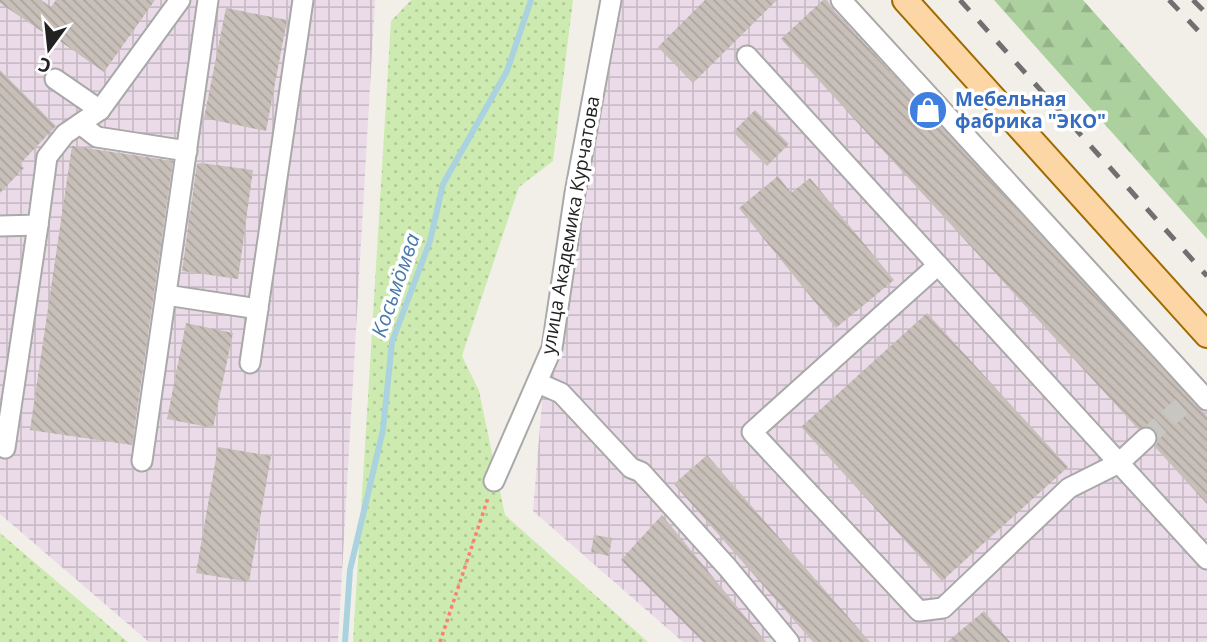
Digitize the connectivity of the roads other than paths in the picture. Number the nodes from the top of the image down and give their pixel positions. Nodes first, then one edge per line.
1 (180, 0) edge
2 (208, 0) edge
3 (303, 0) edge
4 (611, 0) edge
5 (841, 0) edge
6 (905, 0) edge
7 (747, 56) dead end
8 (55, 79) dead end
9 (100, 110) junction
10 (80, 124) junction
11 (187, 150) junction
12 (37, 225) junction
13 (0, 226) edge
14 (938, 265) junction
15 (166, 295) junction
16 (258, 309) junction
17 (1207, 335) edge
18 (250, 362) dead end
19 (538, 383) junction
20 (1201, 392) edge
21 (1146, 438) tunnel mouth
22 (5, 448) dead end
23 (142, 461) dead end
24 (1119, 463) junction
25 (494, 481) road end
26 (1207, 559) edge
27 (789, 642) edge

1 - 9 lane
2 - 11 lane
3 - 16 lane
4 - 19 lane, улица Академика Курчатова
5 - 20 lane
6 - 17 main road
7 - 14 lane
8 - 9 lane
9 - 10 lane
10 - 11 lane
10 - 12 lane
11 - 15 lane
12 - 13 lane
12 - 22 lane
14 - 24 lane
14 - 24 lane
15 - 16 lane
15 - 23 lane
16 - 18 lane
19 - 25 lane, улица Академика Курчатова
19 - 27 lane
21 - 24 lane
24 - 26 lane

